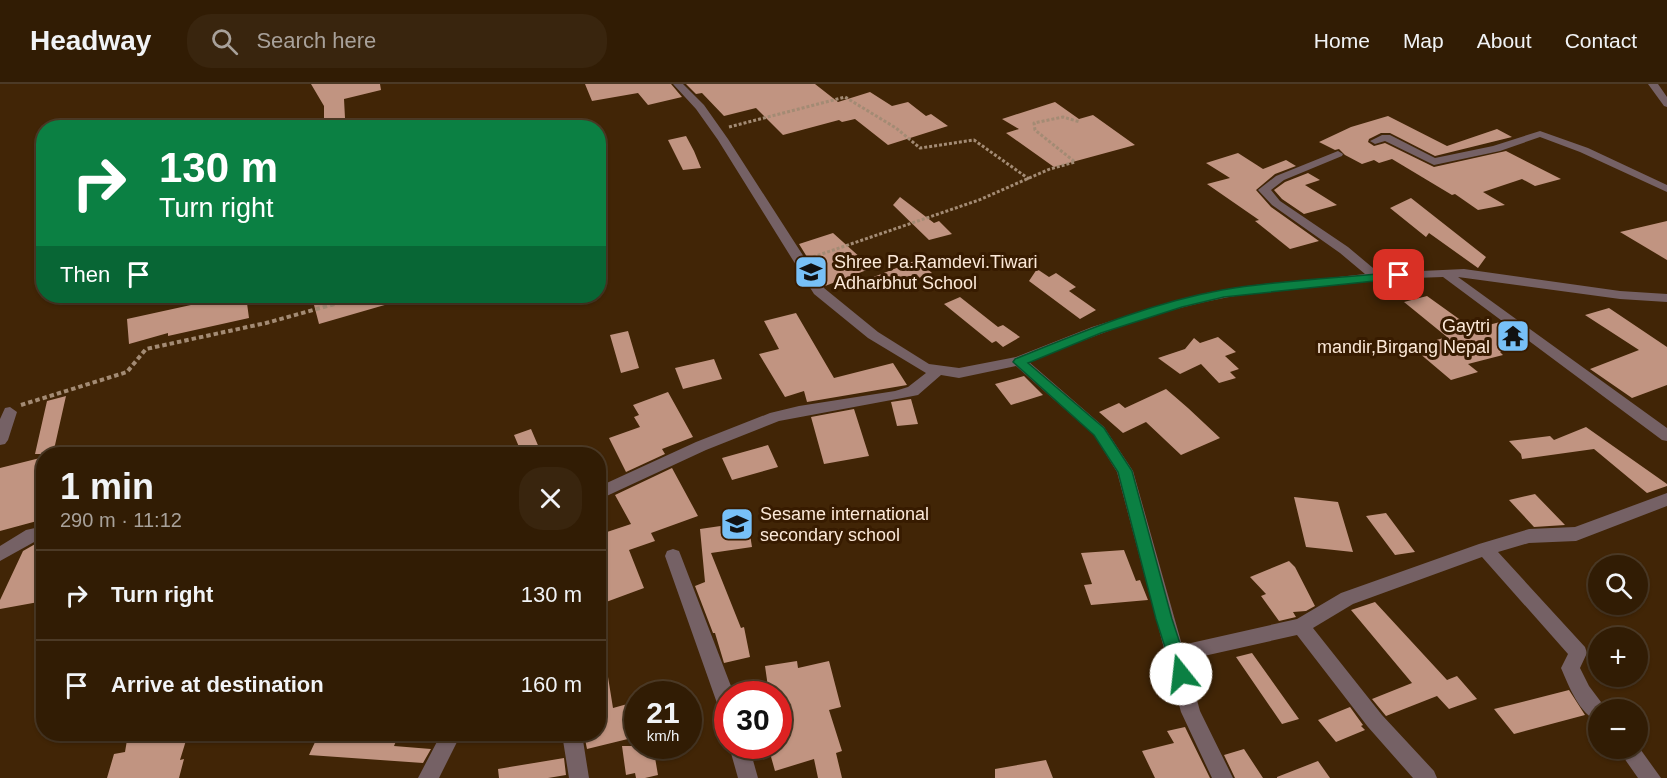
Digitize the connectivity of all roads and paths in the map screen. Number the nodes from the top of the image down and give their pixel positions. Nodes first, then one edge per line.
1 (679, 84) edge
2 (1653, 84) edge
3 (1667, 104) edge
4 (1080, 122) dead end
5 (716, 130) junction
6 (1375, 141) dead end
7 (1338, 154) dead end
8 (1029, 179) junction
9 (1667, 189) edge
10 (800, 262) junction
11 (1446, 274) junction
12 (1376, 278) junction
13 (1667, 298) edge
14 (339, 303) edge
15 (1019, 362) junction
16 (938, 369) junction
17 (10, 412) joint
18 (1667, 436) edge
19 (0, 440) edge
20 (606, 490) edge
21 (1667, 498) edge
22 (36, 534) edge
23 (1485, 549) junction
24 (0, 554) edge
25 (673, 556) dead end
26 (1300, 626) junction
27 (1176, 654) junction
28 (720, 681) edge
29 (1588, 699) edge
30 (447, 741) edge
31 (573, 741) edge
32 (743, 759) edge
33 (1636, 759) edge
34 (428, 778) edge
35 (579, 778) edge
36 (748, 778) edge
37 (1223, 778) edge
38 (1427, 778) edge
39 (1651, 778) edge

1 - 5 street
2 - 3 street
4 - 8 path
5 - 8 path
5 - 10 street
6 - 9 street
7 - 12 street
8 - 10 path
10 - 16 street
11 - 12 street
11 - 13 street
11 - 18 street
12 - 15 street
14 - 17 path
15 - 16 street
15 - 27 street
16 - 20 street
17 - 19 street
21 - 23 street
22 - 24 street
23 - 26 street
23 - 29 street
25 - 28 street
26 - 27 street
26 - 38 street
27 - 37 street
30 - 34 street
31 - 35 street
32 - 36 street
33 - 39 street

